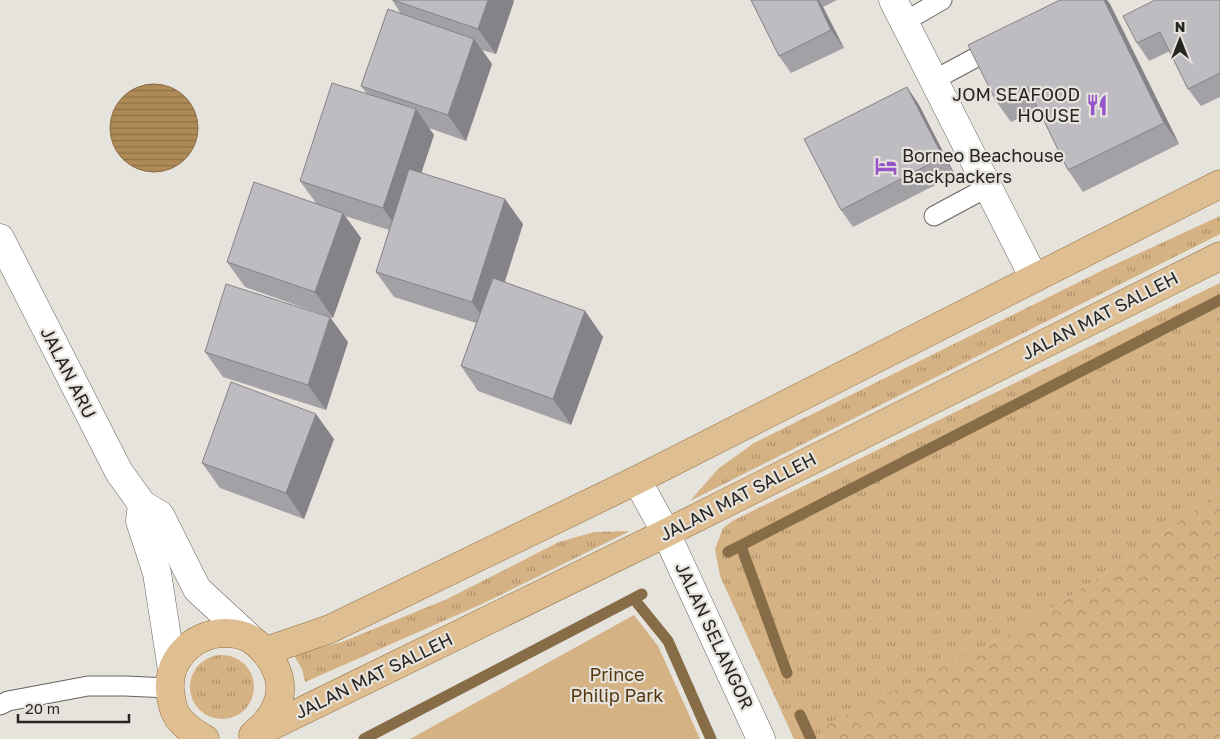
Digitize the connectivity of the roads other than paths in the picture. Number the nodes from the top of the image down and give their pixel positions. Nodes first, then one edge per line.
1 (942, 0) edge
2 (898, 11) edge
3 (1012, 38) edge
4 (934, 80) junction
5 (1220, 184) edge
6 (988, 187) junction
7 (934, 216) dead end
8 (0, 238) edge
9 (1220, 256) edge
10 (1034, 278) junction
11 (638, 480) junction
12 (142, 504) junction
13 (666, 533) junction
14 (259, 645) junction
15 (171, 679) junction
16 (3, 698) edge
17 (248, 737) edge
18 (206, 739) edge
19 (761, 739) edge

1 - 2 lane
2 - 4 street
3 - 4 lane
4 - 6 street
5 - 10 main road
6 - 7 lane
6 - 10 street
8 - 12 street, JALAN ARU
9 - 13 main road, JALAN MAT SALLEH
10 - 11 main road
11 - 13 street, JALAN SELANGOR
11 - 14 main road
12 - 14 street, JALAN ARU
12 - 15 street
13 - 17 main road, JALAN MAT SALLEH
13 - 19 street, JALAN SELANGOR
14 - 15 main road
14 - 17 main road
15 - 16 lane
15 - 18 main road

